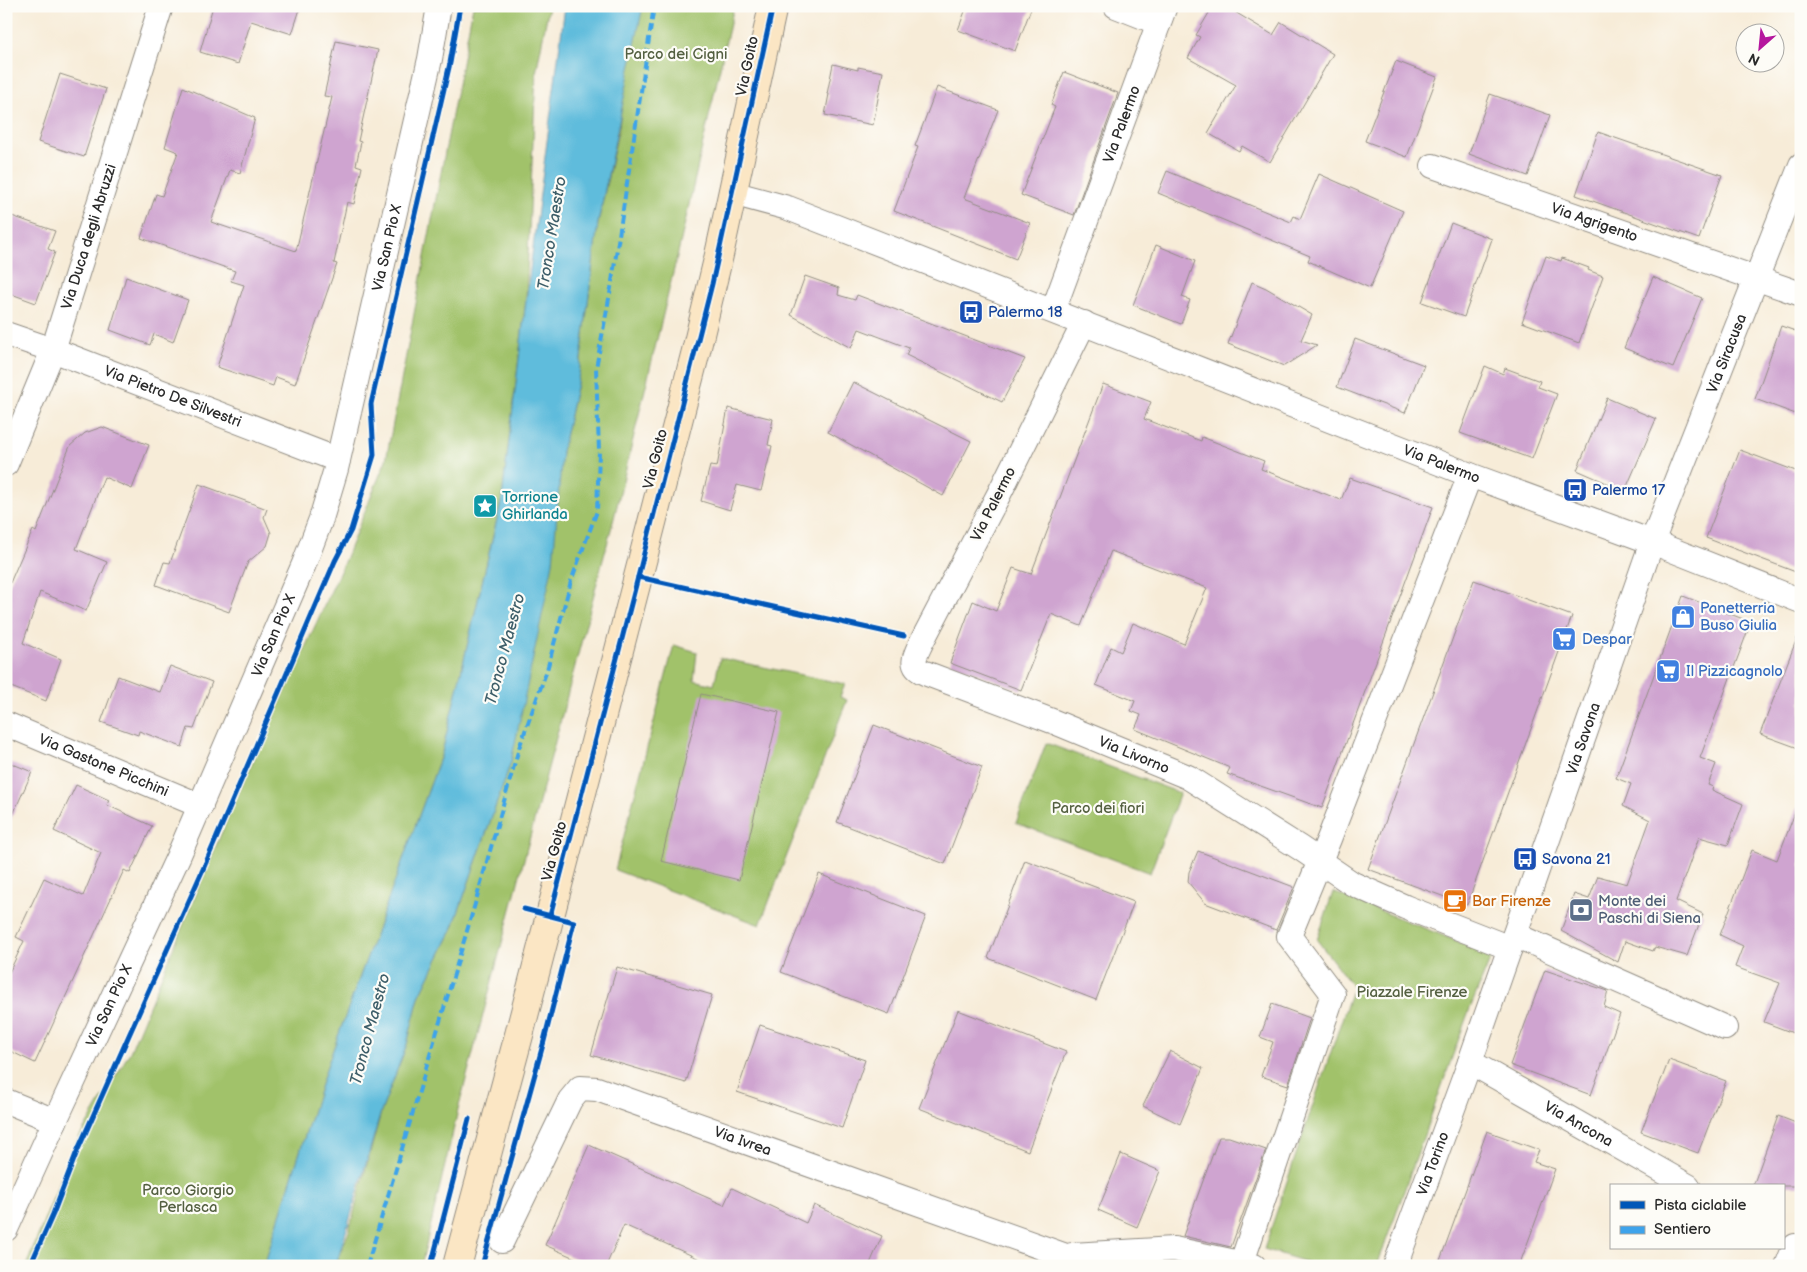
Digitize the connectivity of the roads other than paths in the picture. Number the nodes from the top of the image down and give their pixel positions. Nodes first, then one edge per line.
1 (161, 6) edge
2 (439, 6) edge
3 (772, 6) edge
4 (1116, 6) edge
5 (1162, 15) edge
6 (1801, 165) edge
7 (1433, 166) dead end
8 (732, 193) junction
9 (1756, 278) junction
10 (1801, 294) edge
11 (1053, 310) junction
12 (1084, 323) junction
13 (6, 334) edge
14 (54, 350) junction
15 (338, 460) junction
16 (6, 464) edge
17 (1470, 474) junction
18 (1652, 542) junction
19 (1801, 600) edge
20 (934, 675) joint
21 (6, 724) edge
22 (201, 806) junction
23 (1320, 862) junction
24 (1513, 942) junction
25 (1725, 1028) dead end
26 (1470, 1062) junction
27 (6, 1101) edge
28 (55, 1121) junction
29 (1684, 1184) edge
30 (6, 1229) edge
31 (502, 1241) dead end
32 (1064, 1261) edge
33 (1248, 1264) edge
34 (457, 1266) edge
35 (1094, 1266) edge
36 (1395, 1266) edge

1 - 14 street, Via Duca degli Abruzzi
2 - 15 street, Via San Pio X
3 - 8 main road, Via Goito
4 - 5 street, Via Palermo
5 - 11 street, Via Palermo
6 - 9 street, Via Siracusa
7 - 9 street, Via Agrigento
8 - 11 street, Via Palermo
8 - 34 main road, Via Goito
9 - 10 street, Via Agrigento
9 - 18 street, Via Siracusa
11 - 12 street, Via Palermo
12 - 17 street, Via Palermo
12 - 20 street, Via Palermo
13 - 14 street, Via Pietro De Silvestri
14 - 15 street, Via Pietro De Silvestri
14 - 16 street, Via Duca degli Abruzzi
15 - 22 street, Via San Pio X
17 - 18 street, Via Palermo
17 - 23 street
18 - 19 street, Via Palermo
18 - 24 street, Via Savona
20 - 23 street, Via Livorno
21 - 22 street, Via Gastone Picchini
22 - 28 street, Via San Pio X
23 - 24 street, Via Livorno
23 - 33 street
24 - 25 street
24 - 26 street, Via Savona
26 - 29 street, Via Ancona
26 - 36 street, Via Torino
27 - 28 street
28 - 30 street, Via San Pio X
31 - 32 street, Via Ivrea
32 - 33 street, Via Ivrea
32 - 35 street, Via Ivrea

